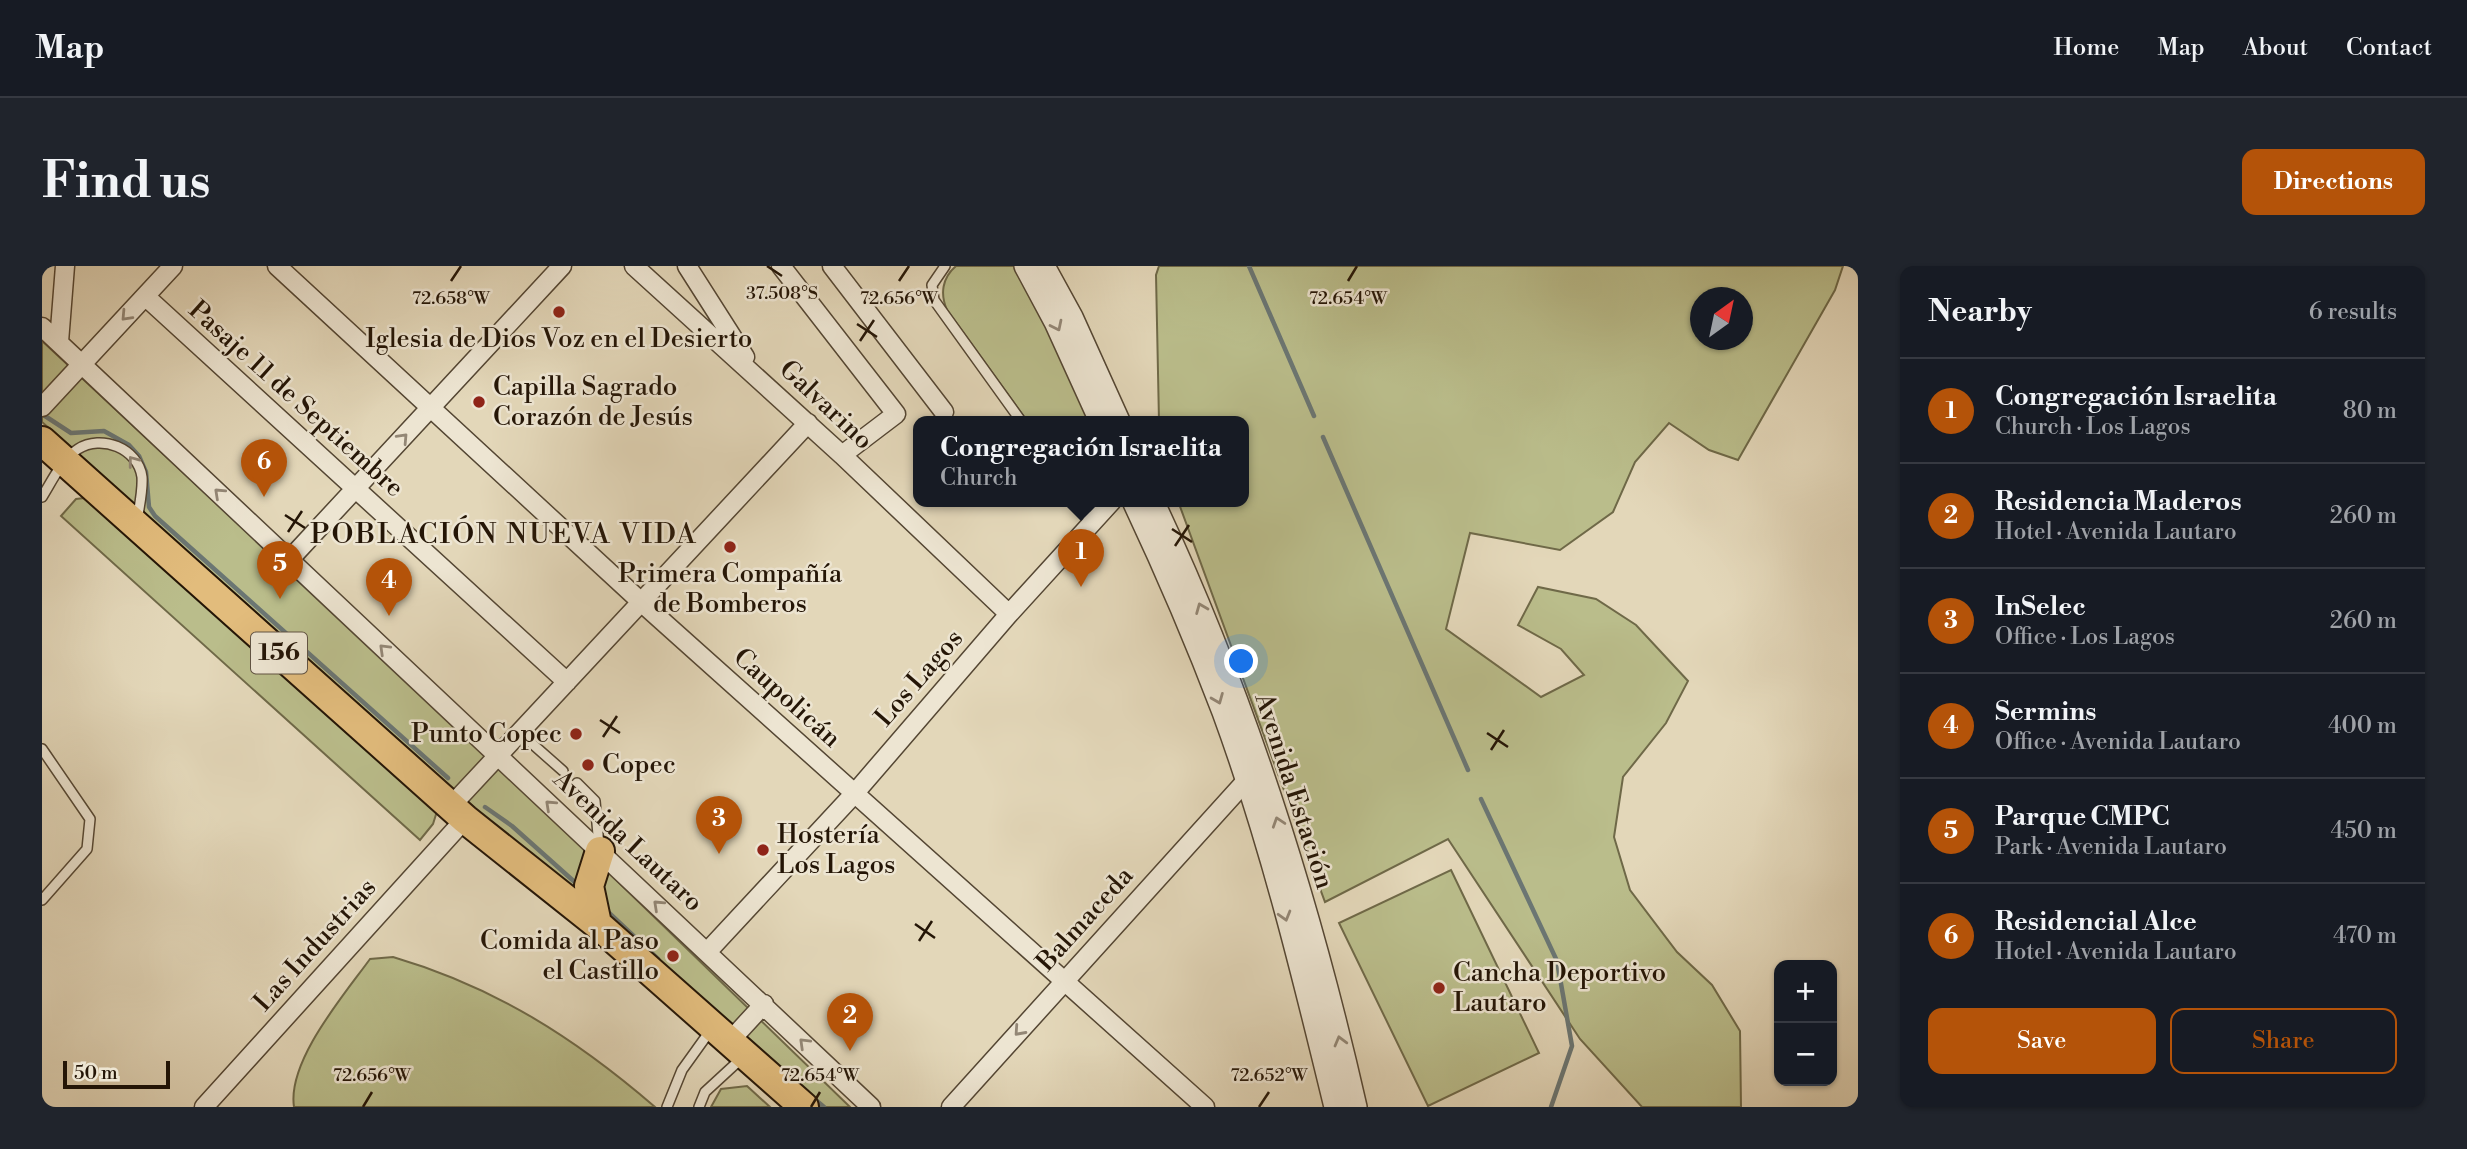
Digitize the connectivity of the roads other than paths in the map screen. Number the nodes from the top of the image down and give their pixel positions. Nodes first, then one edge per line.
1 (65, 266) edge
2 (173, 266) edge
3 (277, 266) edge
4 (562, 266) edge
5 (634, 266) edge
6 (687, 266) edge
7 (781, 266) edge
8 (832, 266) edge
9 (945, 266) edge
10 (1025, 266) edge
11 (1044, 266) edge
12 (145, 296) junction
13 (42, 327) edge
14 (59, 342) junction
15 (82, 364) junction
16 (758, 378) junction
17 (42, 407) edge
18 (432, 407) junction
19 (944, 412) dead end
20 (1017, 416) edge
21 (1098, 416) edge
22 (1117, 416) edge
23 (808, 423) junction
24 (42, 441) edge
25 (842, 455) junction
26 (65, 462) junction
27 (355, 489) junction
28 (42, 497) edge
29 (1081, 507) edge
30 (1107, 507) edge
31 (1136, 507) edge
32 (1156, 507) edge
33 (1092, 523) junction
34 (137, 526) junction
35 (290, 559) junction
36 (641, 601) junction
37 (1009, 614) junction
38 (567, 682) junction
39 (520, 733) junction
40 (42, 749) edge
41 (497, 757) junction
42 (563, 771) dead end
43 (1252, 774) junction
44 (577, 783) dead end
45 (854, 794) junction
46 (458, 813) junction
47 (493, 844) junction
48 (600, 851) junction
49 (1286, 883) junction
50 (42, 900) edge
51 (597, 924) junction
52 (708, 951) junction
53 (1065, 981) junction
54 (764, 1004) junction
55 (725, 1045) junction
56 (204, 1107) edge
57 (667, 1107) edge
58 (699, 1107) edge
59 (780, 1107) edge
60 (804, 1107) edge
61 (871, 1107) edge
62 (951, 1107) edge
63 (1205, 1107) edge
64 (1335, 1107) edge
65 (1356, 1107) edge

1 - 14 street
2 - 12 street
3 - 18 street, Caupolicán
4 - 18 street
5 - 16 street, Galvarino
6 - 16 street
7 - 25 street
8 - 19 street
9 - 20 lane
10 -> 21 street
11 - 22 street
12 -> 15 street
12 - 27 street, Pasaje 11 de Septiembre
13 - 14 street, Avenida Lautaro
14 - 15 street, Avenida Lautaro
15 - 17 street
35 -> 15 street, Avenida Lautaro
16 - 23 street, Galvarino
27 -> 18 street
18 - 36 street, Caupolicán
23 - 25 street, Galvarino
23 - 36 street, Las Industrias
24 - 26 highway, 156
25 - 37 street, Galvarino
26 - 28 lane
26 - 34 highway, 156
34 -> 26 lane
27 - 35 street
27 - 38 street, Pasaje 11 de Septiembre
29 - 33 lane
30 - 33 street, Los Lagos
31 -> 43 street, Avenida Estación
43 -> 32 street, Avenida Estación
33 - 37 street, Los Lagos
34 - 46 highway, 156
41 -> 35 street, Avenida Lautaro
36 - 38 street, Las Industrias
36 - 45 street, Caupolicán
37 - 45 street, Los Lagos
38 - 39 street, Las Industrias
39 - 41 street, Las Industrias
39 - 42 lane
40 - 50 lane
41 - 46 street, Las Industrias
48 -> 41 street, Avenida Lautaro
43 - 49 street, Avenida Estación
43 - 53 street, Balmaceda
44 - 48 lane
45 - 52 street, Los Lagos
45 - 53 street, Caupolicán
46 - 47 highway, 156
46 - 56 street, Las Industrias
47 - 51 highway, 156
47 - 55 highway, 156
48 - 51 highway
52 -> 48 street, Avenida Lautaro
49 -> 64 street, Avenida Estación
65 -> 49 street, Avenida Estación
51 - 55 highway, 156
52 - 54 street, Avenida Lautaro
53 -> 62 street, Balmaceda
53 - 63 street, Caupolicán
54 - 55 street
61 -> 54 street, Avenida Lautaro
55 - 57 lane
55 - 58 lane
55 - 59 highway, 156
55 - 60 highway, 156

